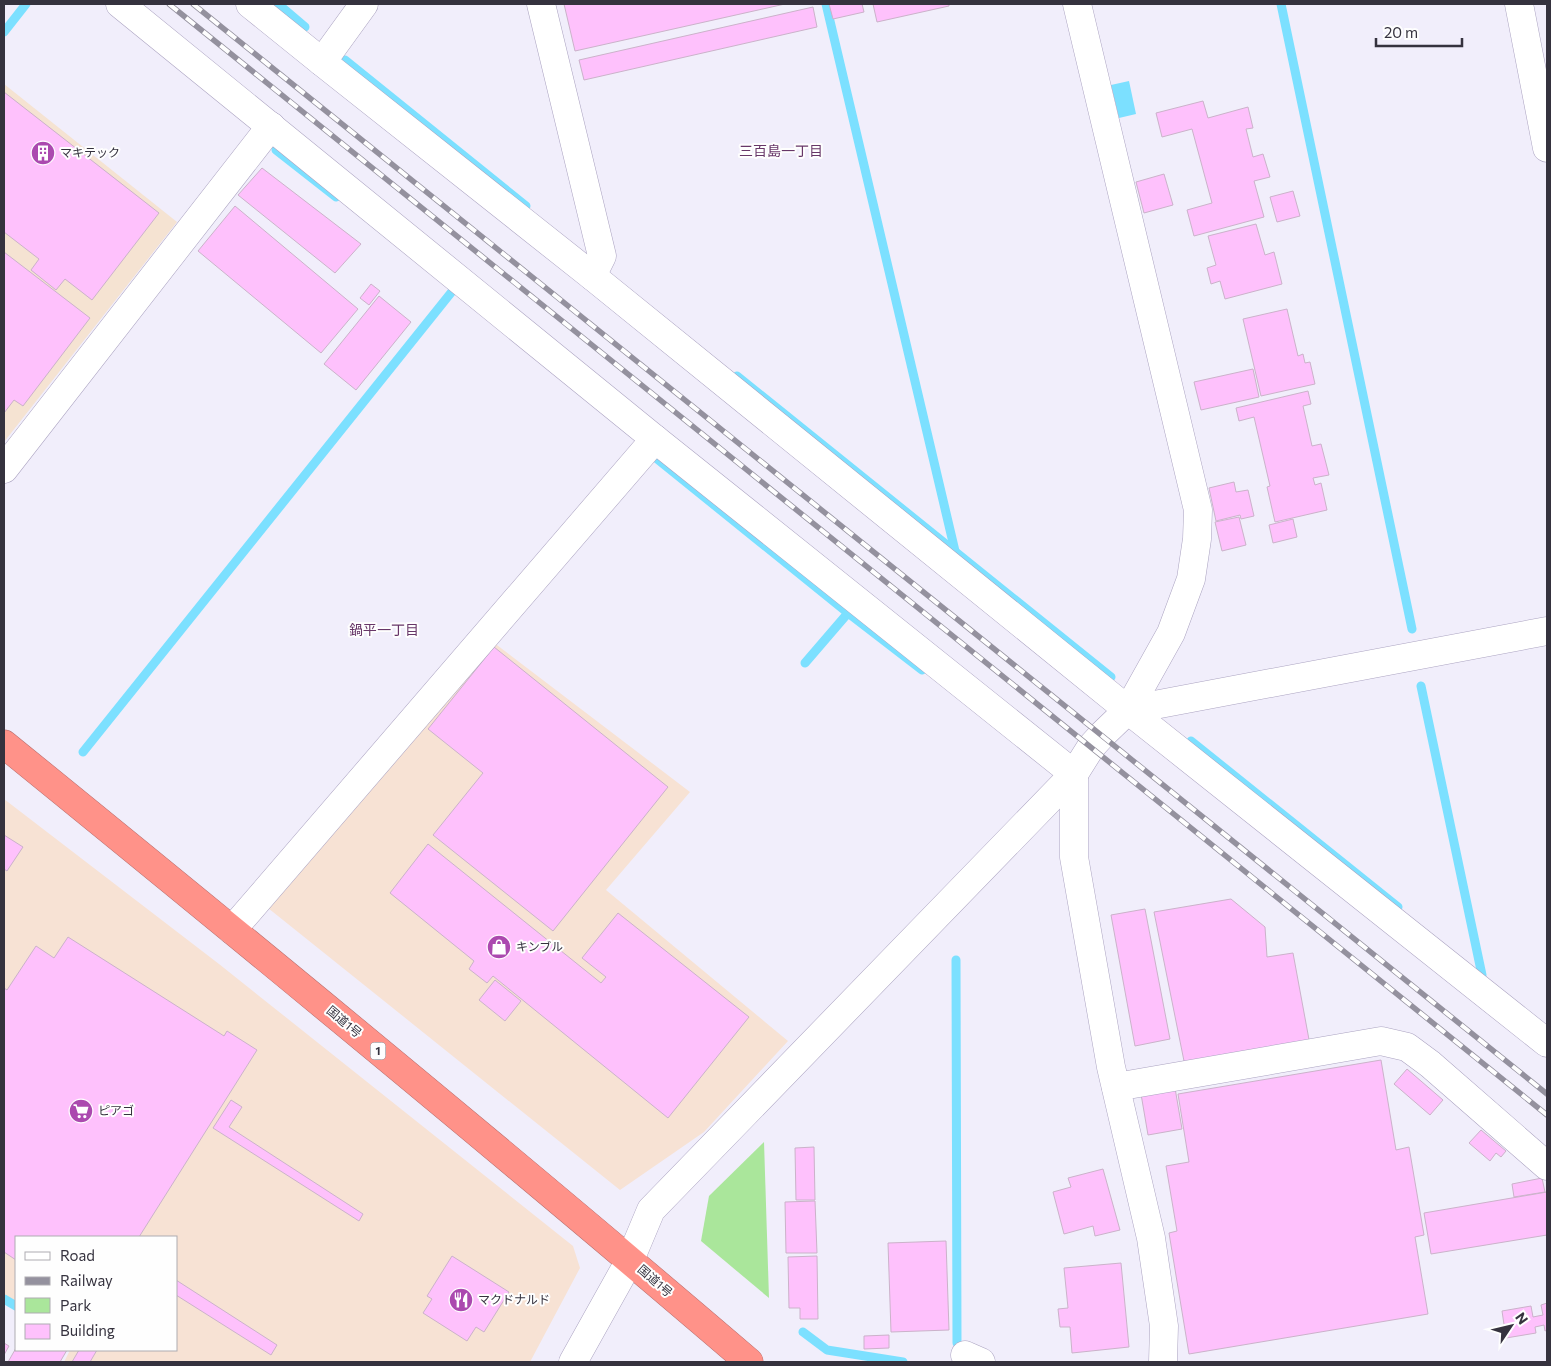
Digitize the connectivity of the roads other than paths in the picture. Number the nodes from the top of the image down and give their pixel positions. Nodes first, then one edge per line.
1 (120, 4) edge
2 (250, 4) edge
3 (364, 4) edge
4 (541, 4) edge
5 (1077, 4) edge
6 (1518, 4) edge
7 (322, 62) junction
8 (271, 126) junction
9 (1547, 148) edge
10 (592, 276) junction
11 (655, 439) junction
12 (4, 469) edge
13 (1547, 631) edge
14 (1128, 710) junction
15 (4, 744) edge
16 (1074, 774) junction
17 (232, 930) junction
18 (1547, 1043) edge
19 (1116, 1087) junction
20 (1547, 1166) edge
21 (630, 1260) junction
22 (573, 1362) edge
23 (749, 1362) edge
24 (1163, 1362) edge

1 - 8 street
2 - 7 street
3 - 7 street
4 - 10 street
5 - 14 street
6 - 9 street
7 - 10 street
8 - 11 street
8 - 12 street
10 - 14 street
11 - 16 street
11 - 17 street
13 - 14 street
14 - 16 street
14 - 18 street
15 - 17 highway, 国道1号 / 1
16 - 19 street
16 - 21 street
17 - 21 highway, 国道1号 / 1
19 - 20 street
19 - 24 street
21 - 22 street
21 - 23 highway, 国道1号 / 1

